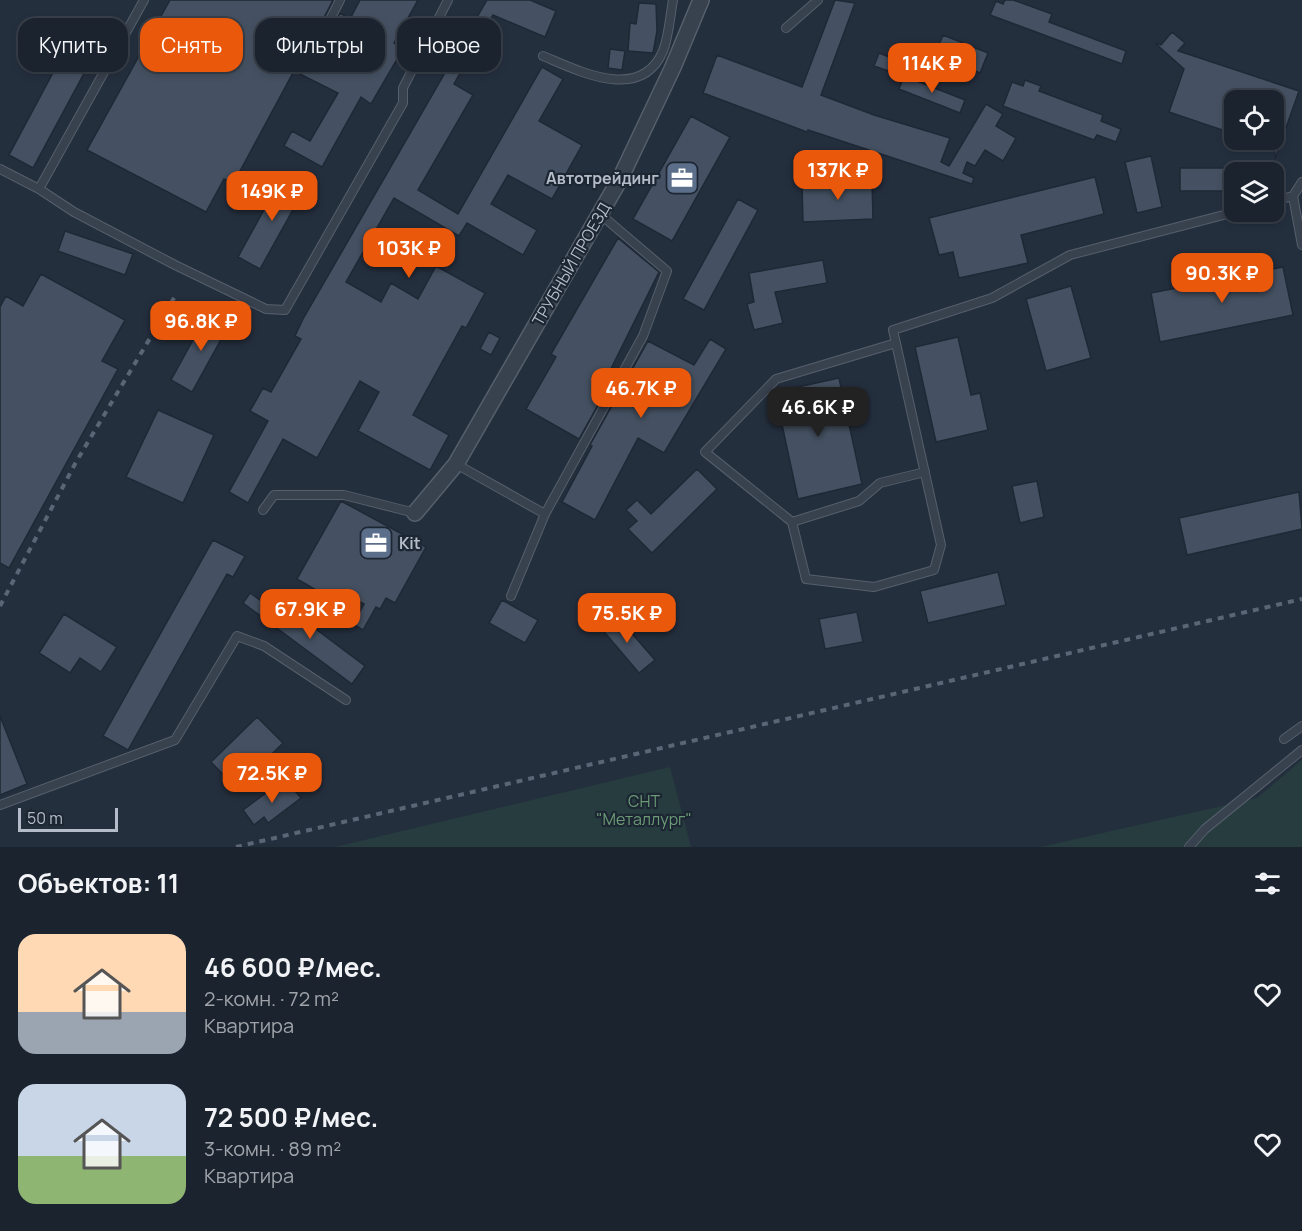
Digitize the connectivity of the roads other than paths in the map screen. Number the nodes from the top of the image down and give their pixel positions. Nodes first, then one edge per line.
1 (144, 0) edge
2 (340, 0) edge
3 (448, 0) edge
4 (673, 0) edge
5 (701, 0) edge
6 (818, 0) edge
7 (331, 18) edge
8 (786, 28) dead end
9 (543, 56) dead end
10 (0, 169) edge
11 (1302, 182) edge
12 (39, 189) junction
13 (1293, 196) junction
14 (1284, 198) edge
15 (600, 214) junction
16 (1224, 215) edge
17 (1302, 245) edge
18 (896, 343) junction
19 (456, 464) junction
20 (925, 472) junction
21 (263, 510) dead end
22 (415, 513) joint
23 (544, 514) junction
24 (792, 522) junction
25 (511, 596) dead end
26 (346, 700) dead end
27 (1302, 726) edge
28 (1284, 739) dead end
29 (1302, 750) edge
30 (0, 805) edge
31 (1189, 847) edge

1 - 12 lane
2 - 7 lane
3 - 12 lane
4 - 9 lane
5 - 15 street, ТРУБНЫЙ ПРОЕЗД
6 - 8 lane
10 - 12 lane
11 - 13 lane
13 - 14 lane
13 - 17 lane
15 - 19 street, ТРУБНЫЙ ПРОЕЗД
15 - 23 lane
16 - 18 lane
18 - 20 lane
18 - 24 lane
19 - 22 street, ТРУБНЫЙ ПРОЕЗД
19 - 23 lane
20 - 24 lane
20 - 24 lane
21 - 22 lane
23 - 25 lane
26 - 30 lane
27 - 28 lane
29 - 31 lane

